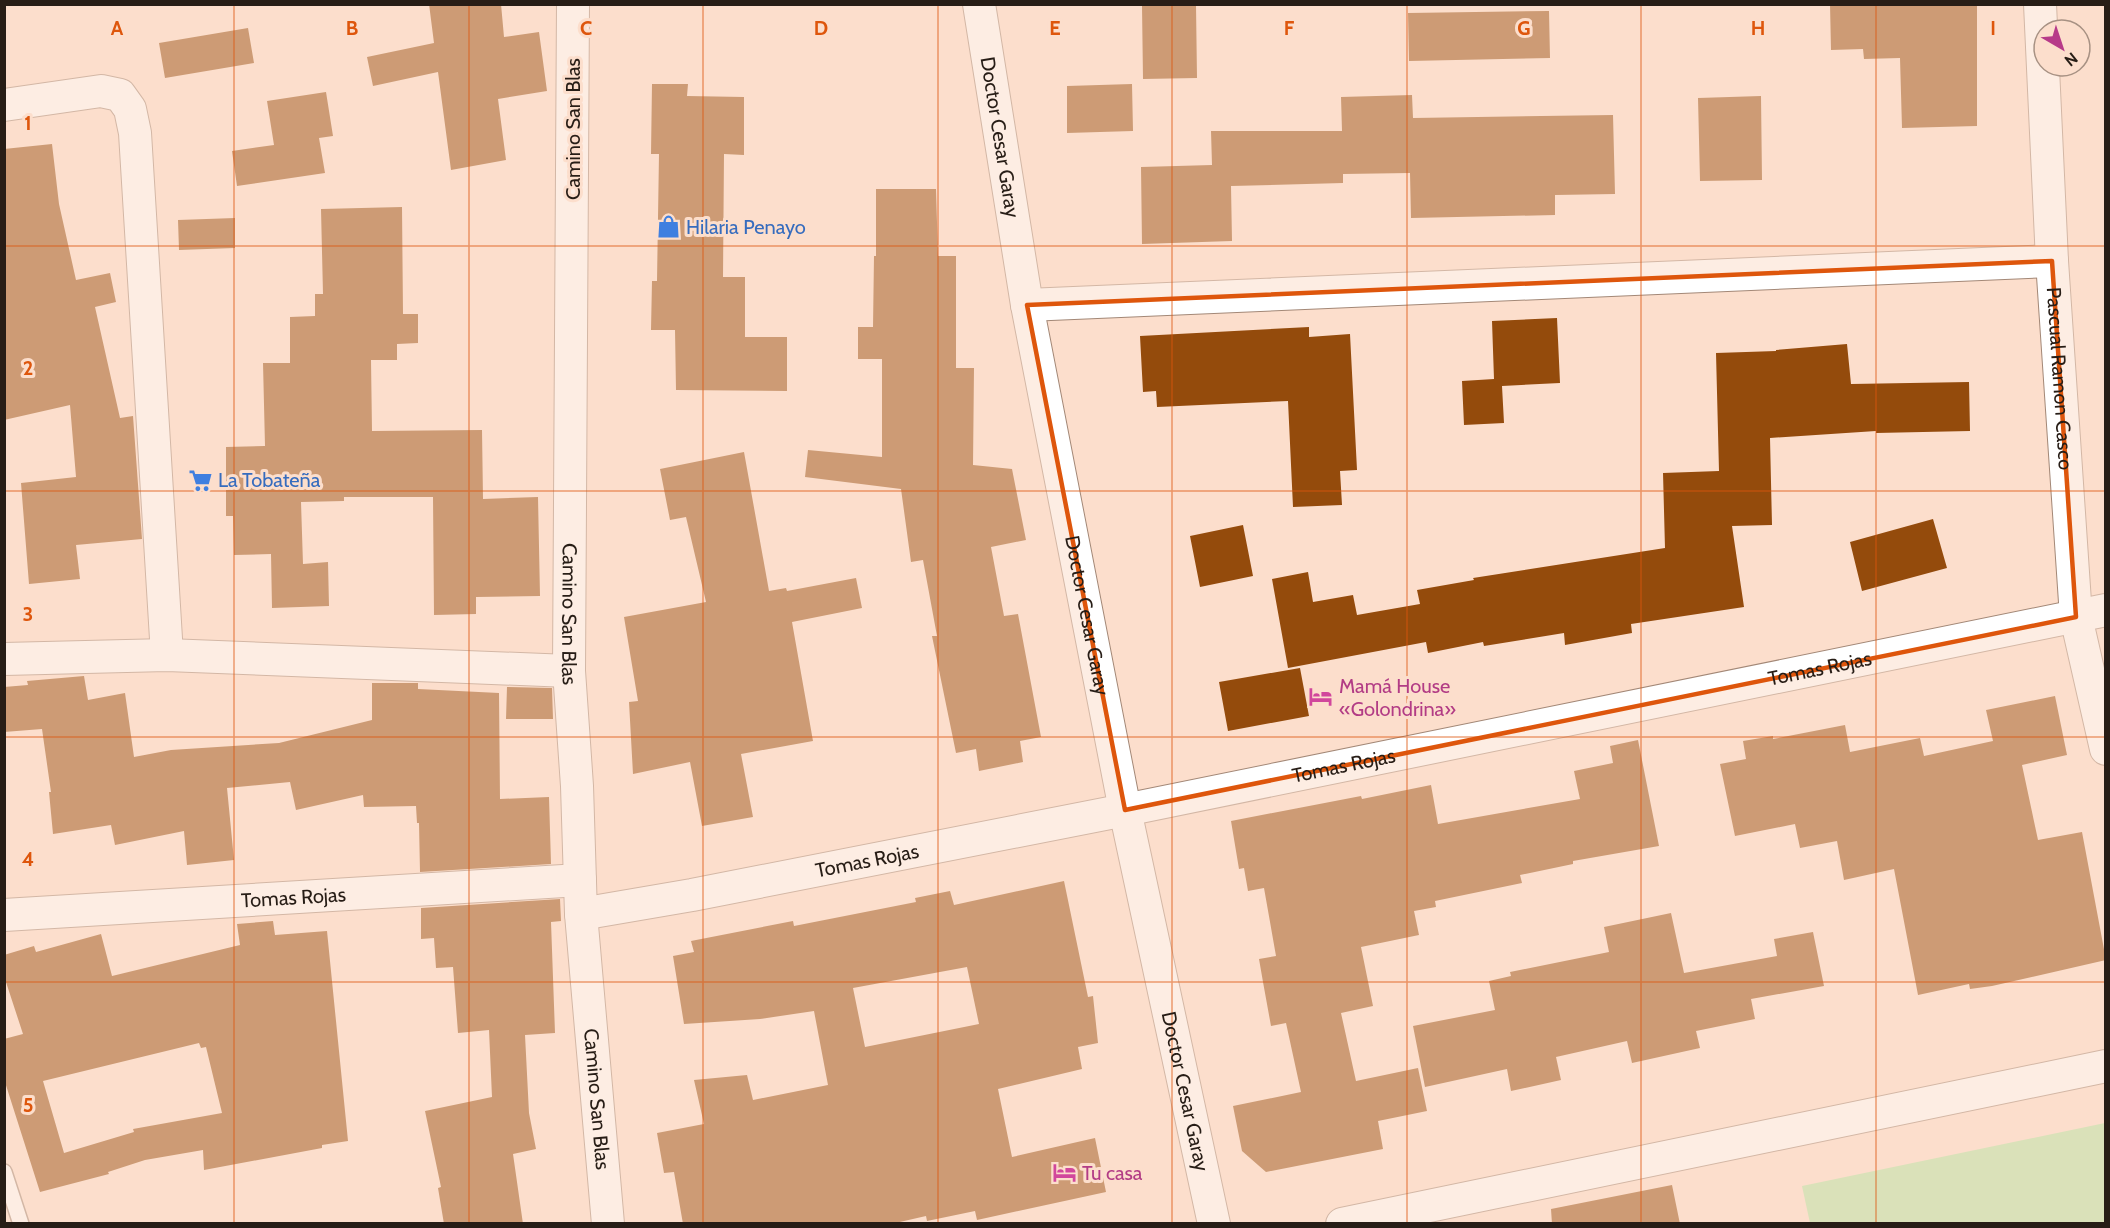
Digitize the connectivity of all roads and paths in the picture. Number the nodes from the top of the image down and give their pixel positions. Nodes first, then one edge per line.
1 (573, 4) edge
2 (979, 4) edge
3 (2040, 4) edge
4 (4, 105) edge
5 (2052, 261) junction
6 (1027, 305) junction
7 (2106, 610) edge
8 (2076, 617) junction
9 (167, 655) junction
10 (4, 659) edge
11 (569, 671) junction
12 (2106, 749) edge
13 (1125, 810) junction
14 (580, 880) junction
15 (581, 914) junction
16 (4, 915) edge
17 (2106, 1066) edge
18 (4, 1172) edge
19 (21, 1224) edge
20 (608, 1224) edge
21 (1214, 1224) edge
22 (1342, 1224) edge

1 - 11 street, Camino San Blas
2 - 6 street, Doctor Cesar Garay
3 - 5 street, Pascual Ramon Casco
4 - 9 street
5 - 6 street
5 - 8 street, Pascual Ramon Casco
6 - 13 street, Doctor Cesar Garay
7 - 8 street, Tomas Rojas
8 - 12 street, Pascual Ramon Casco
8 - 13 street, Tomas Rojas
9 - 10 street
9 - 11 street
11 - 14 street, Camino San Blas
13 - 15 street, Tomas Rojas
13 - 21 street, Doctor Cesar Garay
14 - 15 street, Camino San Blas
14 - 16 street, Tomas Rojas
15 - 20 street, Camino San Blas
17 - 22 street
18 - 19 lane

